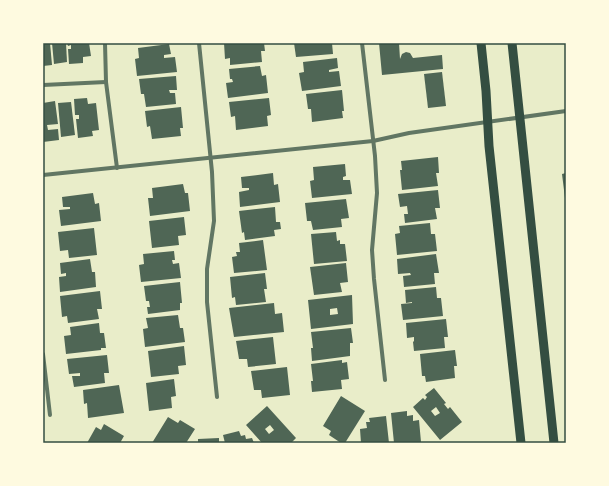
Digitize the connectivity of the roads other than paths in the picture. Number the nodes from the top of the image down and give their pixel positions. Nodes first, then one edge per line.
1 (105, 43) edge
2 (199, 43) edge
3 (362, 43) edge
4 (481, 43) edge
5 (512, 43) edge
6 (106, 82) junction
7 (43, 85) edge
8 (566, 111) edge
9 (520, 116) junction
10 (487, 121) junction
11 (373, 140) junction
12 (212, 158) junction
13 (117, 168) junction
14 (43, 175) edge
15 (43, 354) edge
16 (385, 380) dead end
17 (217, 398) dead end
18 (50, 415) dead end
19 (521, 443) edge
20 (554, 443) edge

1 - 6 street
2 - 12 street
3 - 11 street
4 - 10 main road
5 - 9 main road
6 - 7 street
6 - 13 street
8 - 9 street
9 - 10 street
9 - 20 main road
10 - 11 street
10 - 19 main road
11 - 12 street
11 - 16 street
12 - 13 street
12 - 17 street
13 - 14 street
15 - 18 street

